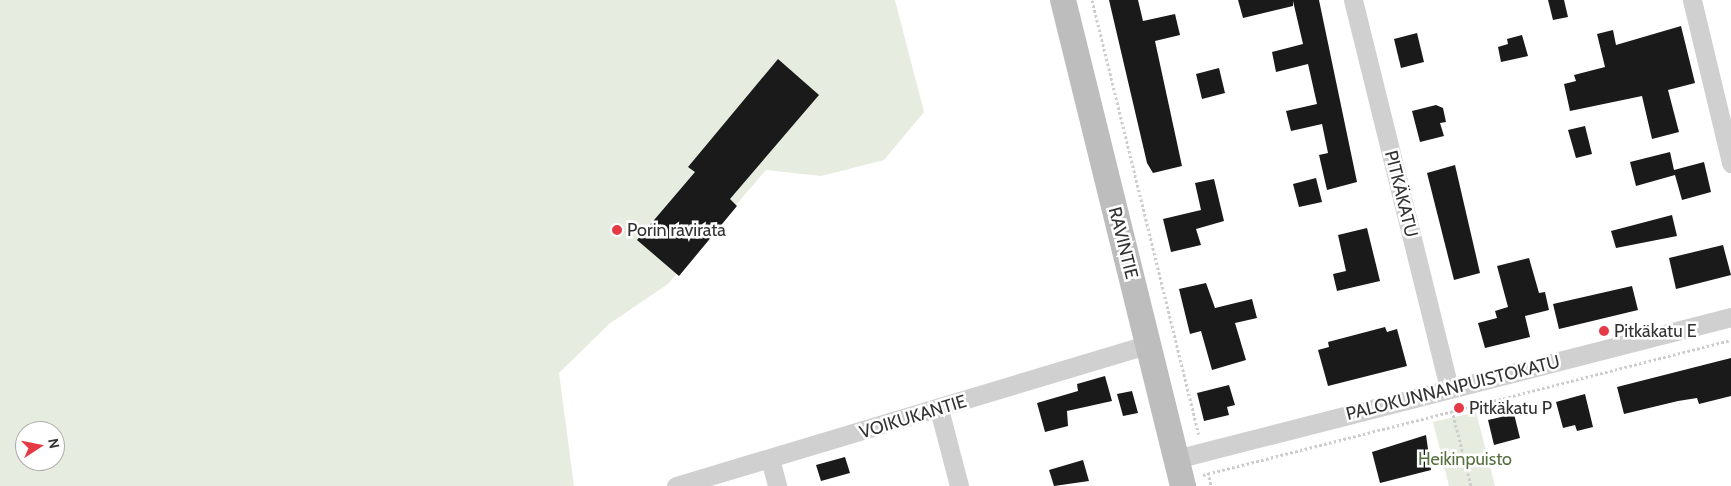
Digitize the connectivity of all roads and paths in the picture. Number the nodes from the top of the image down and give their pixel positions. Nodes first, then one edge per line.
1 (1063, 0) edge
2 (1092, 0) edge
3 (1353, 0) edge
4 (1692, 0) edge
5 (1731, 163) edge
6 (1731, 317) edge
7 (1731, 340) edge
8 (1148, 344) junction
9 (1449, 388) junction
10 (939, 409) junction
11 (1452, 410) junction
12 (1204, 452) junction
13 (770, 458) junction
14 (1208, 474) junction
15 (1180, 475) edge
16 (676, 486) edge
17 (777, 486) edge
18 (960, 486) edge
19 (1211, 486) edge
20 (1471, 486) edge

1 - 8 main road, RAVINTIE
2 - 12 path
3 - 9 street, PITKÄKATU
4 - 5 street
6 - 9 street, PALOKUNNANPUISTOKATU
7 - 11 path
8 - 10 street, VOIKUKANTIE
8 - 15 main road, RAVINTIE
9 - 12 street, PALOKUNNANPUISTOKATU
10 - 13 street, VOIKUKANTIE
10 - 18 street
11 - 14 path
11 - 20 path
12 - 14 path
12 - 15 street, PALOKUNNANPUISTOKATU
13 - 16 street, VOIKUKANTIE
13 - 17 street
14 - 15 path
14 - 19 path

